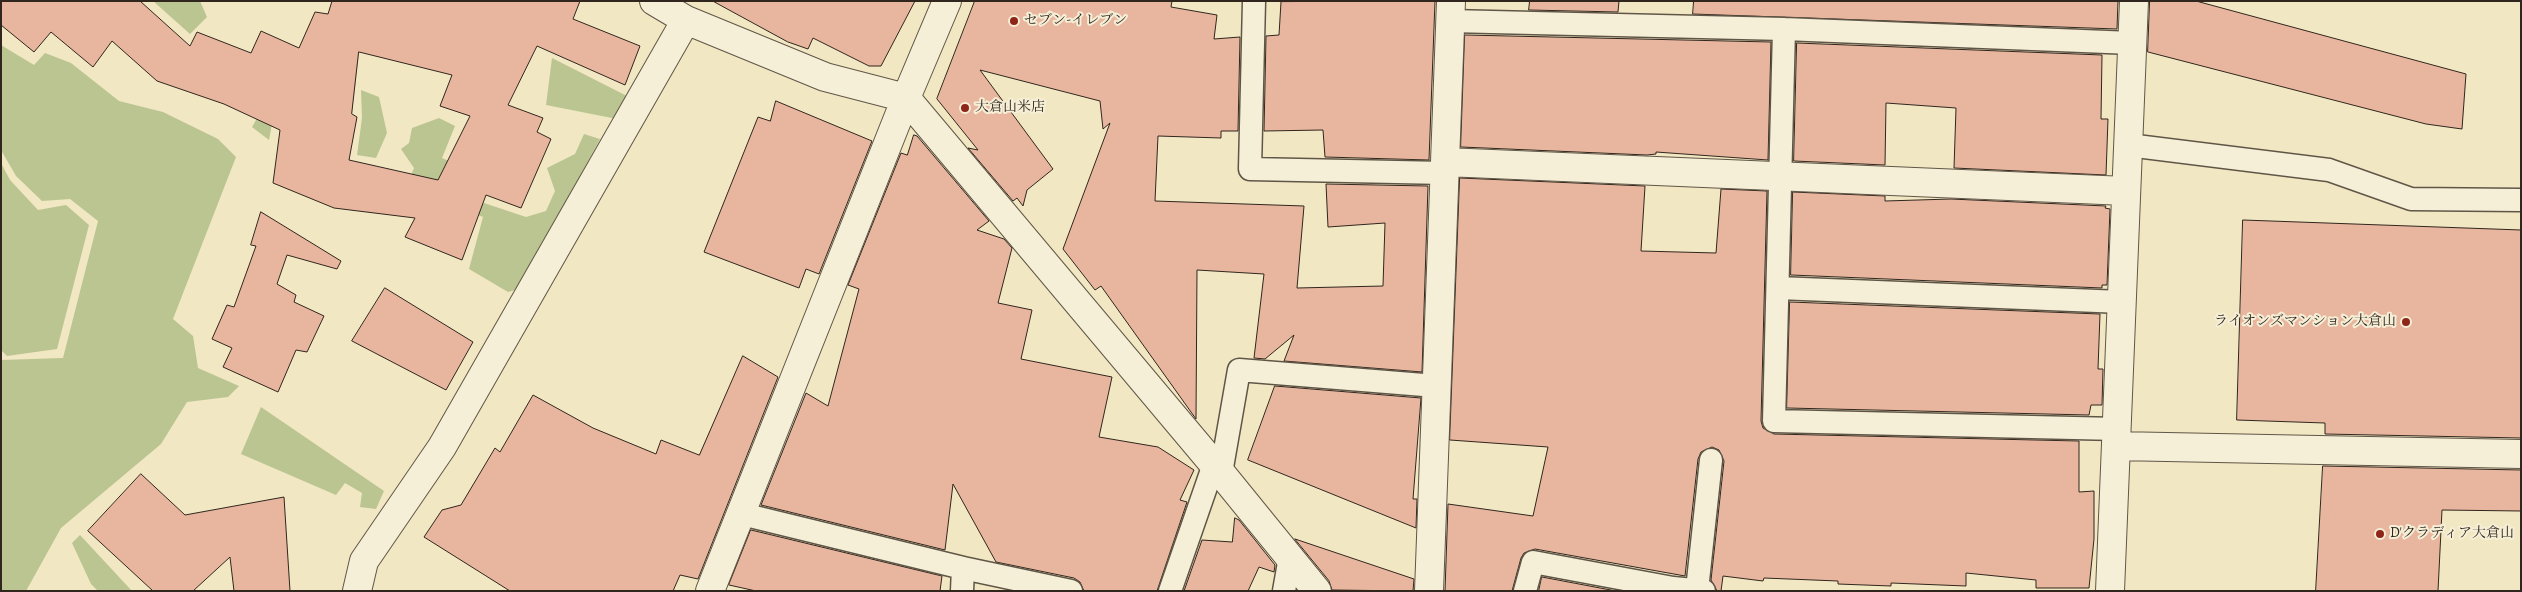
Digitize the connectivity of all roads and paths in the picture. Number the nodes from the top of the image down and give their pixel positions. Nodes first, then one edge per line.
1 (654, 1) edge
2 (947, 1) edge
3 (1254, 1) edge
4 (2134, 1) edge
5 (1451, 11) edge
6 (686, 20) junction
7 (1784, 29) junction
8 (2132, 43) junction
9 (906, 98) junction
10 (2128, 145) junction
11 (1445, 168) junction
12 (1781, 176) junction
13 (2126, 191) junction
14 (2521, 200) edge
15 (1778, 288) junction
16 (2122, 302) junction
17 (1436, 386) junction
18 (2116, 437) junction
19 (2521, 454) edge
20 (1711, 460) dead end
21 (1218, 468) junction
22 (742, 514) junction
23 (1290, 557) junction
24 (963, 568) junction
25 (1700, 590) edge
26 (357, 591) edge
27 (710, 591) edge
28 (962, 591) edge
29 (1071, 591) edge
30 (1170, 591) edge
31 (1284, 591) edge
32 (1317, 591) edge
33 (1429, 591) edge
34 (1525, 591) edge
35 (2110, 591) edge

1 - 6 street
2 - 9 street
3 - 11 lane
4 - 8 street
5 - 7 lane
5 - 11 street
6 - 9 street
6 - 26 street
7 - 8 lane
7 - 12 lane
8 - 10 street
9 - 21 street
9 - 22 street
10 - 13 street
10 - 14 lane
11 - 12 street
11 - 17 street
12 - 13 street
12 - 15 lane
13 - 16 street
15 - 16 lane
15 - 18 lane
16 - 18 street
17 - 21 lane
17 - 33 street
18 - 19 street
18 - 35 street
20 - 25 lane
21 - 23 street
21 - 30 lane
22 - 24 lane
22 - 27 street
23 - 31 lane
23 - 32 street
24 - 28 lane
24 - 29 lane
25 - 34 lane

